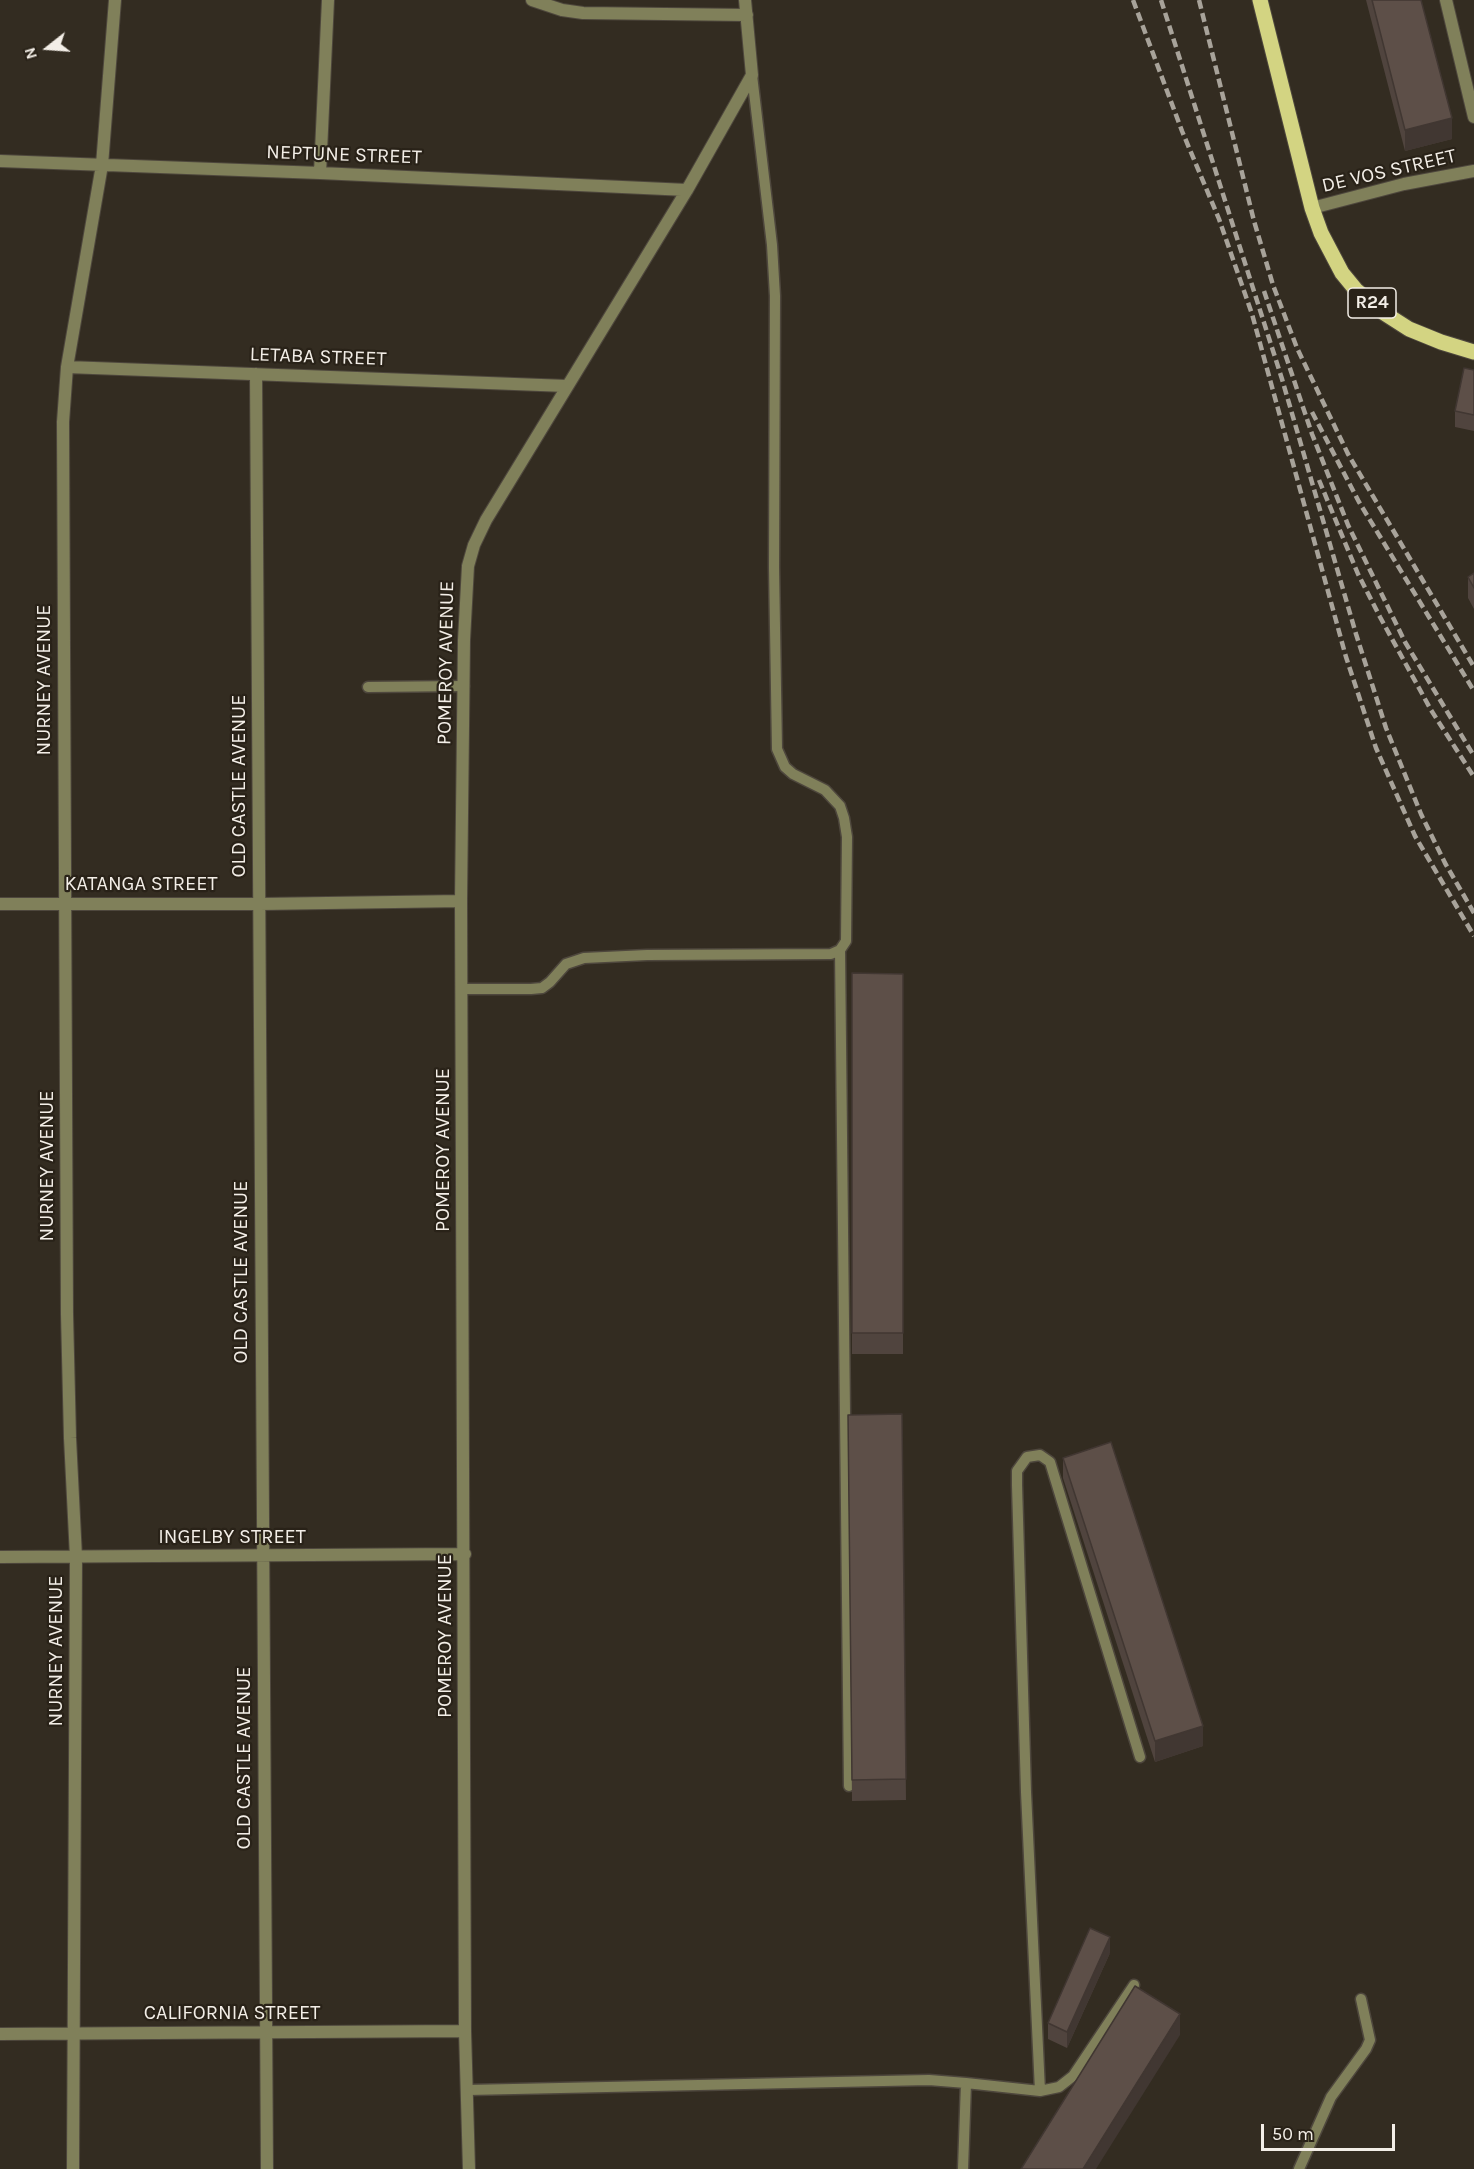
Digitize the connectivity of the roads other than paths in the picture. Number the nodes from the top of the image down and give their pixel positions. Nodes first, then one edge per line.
1 (115, 0) edge
2 (328, 0) edge
3 (532, 0) edge
4 (746, 0) edge
5 (1260, 0) edge
6 (1446, 0) edge
7 (747, 15) junction
8 (752, 75) junction
9 (1474, 117) edge
10 (0, 161) edge
11 (102, 165) junction
12 (1474, 171) edge
13 (320, 173) junction
14 (687, 190) junction
15 (1312, 208) junction
16 (1474, 352) edge
17 (67, 367) junction
18 (256, 374) junction
19 (567, 386) junction
20 (464, 686) junction
21 (368, 687) dead end
22 (461, 901) junction
23 (0, 904) edge
24 (65, 904) junction
25 (260, 904) junction
26 (840, 950) junction
27 (462, 989) junction
28 (465, 1554) junction
29 (0, 1557) edge
30 (76, 1557) junction
31 (262, 1557) junction
32 (1140, 1757) dead end
33 (849, 1786) edge
34 (1134, 1985) edge
35 (1361, 1999) dead end
36 (465, 2031) junction
37 (73, 2033) junction
38 (265, 2033) junction
39 (0, 2034) edge
40 (966, 2083) junction
41 (468, 2090) junction
42 (1040, 2091) junction
43 (73, 2169) edge
44 (267, 2169) edge
45 (469, 2169) edge
46 (963, 2169) edge
47 (1299, 2169) edge

1 - 11 street, NURNEY AVENUE
2 - 13 street
3 - 7 street
4 - 7 street
5 - 15 main road, R24
6 - 9 street
7 - 8 street
8 - 14 street, POMEROY AVENUE
8 - 26 lane
10 - 11 street, NEPTUNE STREET
11 - 13 street, NEPTUNE STREET
11 - 17 street, NURNEY AVENUE
12 - 15 street, DE VOS STREET
13 - 14 street, NEPTUNE STREET
14 - 19 street, POMEROY AVENUE
15 - 16 main road, R24
17 - 18 street, LETABA STREET
17 - 24 street, NURNEY AVENUE
18 - 19 street, LETABA STREET
18 - 25 street, OLD CASTLE AVENUE
19 - 20 street, POMEROY AVENUE
20 - 21 lane
20 - 22 street, POMEROY AVENUE
22 - 25 street, KATANGA STREET
22 - 27 street, POMEROY AVENUE
23 - 24 street, KATANGA STREET
24 - 25 street, KATANGA STREET
24 - 30 street, NURNEY AVENUE
25 - 31 street, OLD CASTLE AVENUE
26 - 27 lane
26 - 33 lane
27 - 28 street, POMEROY AVENUE
28 - 31 street, INGELBY STREET
28 - 36 street, POMEROY AVENUE
29 - 30 street, INGELBY STREET
30 - 31 street, INGELBY STREET
30 - 37 street, NURNEY AVENUE
31 - 38 street, OLD CASTLE AVENUE
32 - 42 lane
34 - 42 lane
35 - 47 lane
36 - 38 street, CALIFORNIA STREET
36 - 41 street, POMEROY AVENUE
37 - 38 street, CALIFORNIA STREET
37 - 39 street, CALIFORNIA STREET
37 - 43 street, NURNEY AVENUE
38 - 44 street, OLD CASTLE AVENUE
40 - 41 lane
40 - 42 lane
40 - 46 lane
41 - 45 street, POMEROY AVENUE

